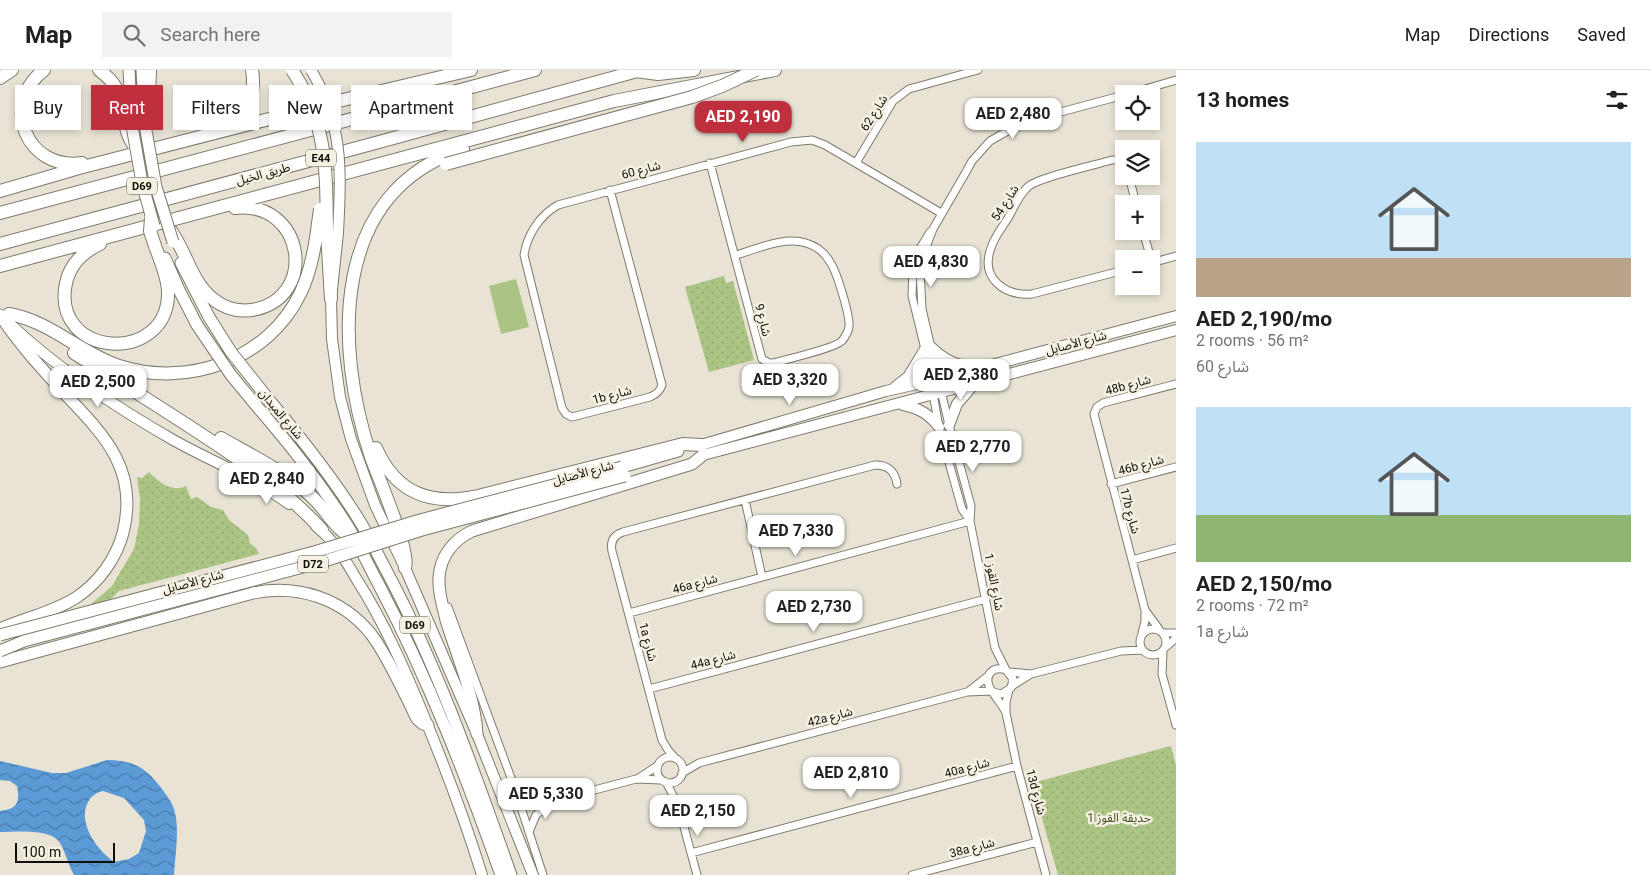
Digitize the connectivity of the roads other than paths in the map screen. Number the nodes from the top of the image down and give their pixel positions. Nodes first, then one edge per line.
1 (12, 70) edge
2 (44, 70) edge
3 (99, 70) edge
4 (129, 70) edge
5 (142, 70) edge
6 (150, 70) edge
7 (252, 70) edge
8 (292, 70) edge
9 (311, 70) edge
10 (471, 70) edge
11 (535, 70) edge
12 (694, 70) edge
13 (756, 70) edge
14 (775, 70) edge
15 (978, 70) edge
16 (638, 71) edge
17 (0, 78) edge
18 (1176, 80) edge
19 (114, 85) edge
20 (129, 85) edge
21 (143, 85) edge
22 (150, 85) edge
23 (1159, 85) edge
24 (656, 92) junction
25 (1115, 97) edge
26 (129, 130) edge
27 (147, 130) edge
28 (192, 140) junction
29 (135, 147) joint
30 (112, 160) junction
31 (1115, 160) edge
32 (856, 163) junction
33 (710, 164) junction
34 (610, 190) junction
35 (0, 191) edge
36 (0, 213) edge
37 (941, 213) junction
38 (181, 217) junction
39 (151, 218) joint
40 (540, 220) joint
41 (141, 228) junction
42 (169, 228) joint
43 (328, 233) junction
44 (366, 237) junction
45 (175, 241) junction
46 (0, 244) edge
47 (157, 245) junction
48 (736, 255) junction
49 (1176, 256) edge
50 (1160, 259) edge
51 (0, 266) edge
52 (1115, 272) edge
53 (331, 299) joint
54 (2, 314) edge
55 (1176, 316) edge
56 (1176, 330) edge
57 (928, 348) junction
58 (976, 369) junction
59 (935, 380) junction
60 (974, 384) junction
61 (1176, 384) edge
62 (886, 391) junction
63 (938, 394) junction
64 (897, 405) junction
65 (360, 415) junction
66 (1094, 417) joint
67 (180, 421) junction
68 (944, 426) junction
69 (702, 450) junction
70 (1176, 467) edge
71 (624, 472) junction
72 (896, 484) dead end
73 (1111, 484) junction
74 (745, 500) junction
75 (970, 521) junction
76 (322, 530) junction
77 (354, 538) junction
78 (1176, 548) edge
79 (1132, 560) junction
80 (405, 568) junction
81 (762, 577) junction
82 (439, 593) junction
83 (986, 599) junction
84 (1145, 610) junction
85 (629, 613) junction
86 (0, 629) edge
87 (1161, 631) junction
88 (1176, 633) edge
89 (0, 635) edge
90 (1142, 635) junction
91 (1176, 638) edge
92 (995, 648) junction
93 (1164, 649) junction
94 (1143, 650) junction
95 (0, 651) edge
96 (1121, 651) junction
97 (1150, 655) junction
98 (0, 662) edge
99 (1008, 671) junction
100 (1031, 674) junction
101 (1162, 674) junction
102 (989, 675) junction
103 (1010, 688) junction
104 (649, 689) junction
105 (992, 691) junction
106 (967, 692) junction
107 (1006, 713) junction
108 (1176, 724) edge
109 (428, 725) junction
110 (477, 734) junction
111 (662, 740) junction
112 (677, 760) junction
113 (699, 763) junction
114 (658, 764) junction
115 (1017, 766) junction
116 (680, 777) junction
117 (636, 779) junction
118 (663, 781) junction
119 (514, 786) junction
120 (553, 801) junction
121 (678, 805) junction
122 (529, 832) junction
123 (1037, 842) junction
124 (691, 854) junction
125 (482, 875) edge
126 (501, 875) edge
127 (510, 875) edge
128 (533, 875) edge
129 (543, 875) edge
130 (697, 875) edge
131 (912, 875) edge
132 (1046, 875) edge

1 - 17 highway
2 - 30 highway
3 - 19 highway
4 - 20 main road
5 - 21 main road, D69
6 - 22 highway
7 - 28 highway
8 - 43 highway, bridge
9 - 43 main road, bridge
10 - 28 highway
11 - 36 highway, E44
12 - 16 highway
13 - 44 highway, bridge
14 - 24 highway
15 - 32 street, شارع 62
16 - 46 highway, طريق الخيل / E44
18 - 23 street
24 - 38 highway
24 - 44 highway
25 - 37 street, شارع القوز 1
26 - 29 highway
27 - 42 main road, D69, bridge
28 - 30 highway
29 - 39 main road, D69, bridge
30 - 35 highway
31 - 52 street, شارع 54
32 - 33 street, شارع 60
32 - 37 street, شارع 60
33 - 34 street, شارع 60
33 - 48 street, شارع 9
34 - 40 street, شارع 60
34 - 40 street, 1b شارع
37 - 57 street, شارع القوز 1
38 - 41 highway
38 - 45 highway
39 - 47 highway, bridge
41 - 47 highway
41 - 51 highway
42 - 45 highway, bridge
43 - 53 highway
43 - 54 highway
44 - 65 highway
45 - 127 main road, شارع الميدان / D69, bridge
47 - 77 main road, شارع الميدان / D69, bridge
48 - 48 street, شارع 9
49 - 50 street
53 - 80 main road
54 - 67 highway
54 - 76 main road
54 - 86 main road
55 - 58 main road, شارع الأصايل / D72
56 - 60 main road, شارع الأصايل / D72
57 - 58 main road
57 - 59 street, شارع القوز 1
57 - 62 main road
58 - 59 main road, شارع الأصايل / D72
59 - 62 main road, شارع الأصايل / D72
59 - 63 street, شارع القوز 1
60 - 63 main road, شارع الأصايل / D72
60 - 68 main road
61 - 66 street, 48b شارع
62 - 69 main road, شارع الأصايل / D72
63 - 64 main road, شارع الأصايل / D72
63 - 68 street, شارع القوز 1
64 - 68 main road
64 - 69 main road, شارع الأصايل / D72
65 - 69 highway
65 - 80 highway
66 - 73 street, 17b شارع
67 - 76 highway
67 - 77 highway
68 - 75 street, شارع القوز 1
69 - 71 main road, شارع الأصايل / D72
69 - 82 main road
70 - 73 street, 46b شارع
71 - 89 main road, شارع الأصايل / D72, bridge
71 - 95 main road, شارع الأصايل / D72, bridge
72 - 74 street
73 - 79 street, 17b شارع
74 - 81 street
74 - 85 street, 1a شارع
75 - 81 street, 46a شارع
75 - 83 street, شارع القوز 1
76 - 109 main road
77 - 126 main road, شارع الميدان / D69
78 - 79 street
79 - 84 street, 17b شارع
80 - 110 main road
81 - 85 street, 46a شارع
82 - 110 main road
82 - 119 street
83 - 92 street, شارع القوز 1
83 - 104 street, 44a شارع
84 - 87 street, 17b شارع
84 - 90 street, 17b شارع
85 - 104 street, 1a شارع
87 - 88 street
87 - 90 street
87 - 93 street
90 - 94 street
90 - 96 street
91 - 93 street
92 - 99 street, شارع القوز 1
92 - 102 street, شارع القوز 1
93 - 97 street
93 - 101 street
94 - 96 street
94 - 97 street
96 - 100 street
97 - 101 street
98 - 109 main road
99 - 100 street
99 - 102 street
99 - 103 street
100 - 103 street
101 - 108 street
102 - 105 street
102 - 106 street, 42a شارع
103 - 105 street
103 - 107 street, 13d شارع
104 - 111 street, 1a شارع
105 - 106 street, 42a شارع
105 - 107 street, 13d شارع
106 - 113 street, 42a شارع
107 - 115 street, 13d شارع
109 - 125 main road
110 - 128 main road
111 - 112 street, 1a شارع
111 - 114 street, 1a شارع
112 - 113 street, 42a شارع
112 - 114 street
112 - 116 street
113 - 116 street, 42a شارع
114 - 117 street
114 - 118 street
115 - 123 street, 13d شارع
115 - 124 street, 40a شارع
116 - 118 street
116 - 121 street
117 - 118 street
117 - 120 street
118 - 121 street
119 - 120 street
119 - 122 street
120 - 122 street
121 - 124 street
122 - 129 street
123 - 131 street, 38a شارع
123 - 132 street, 13d شارع
124 - 130 street

